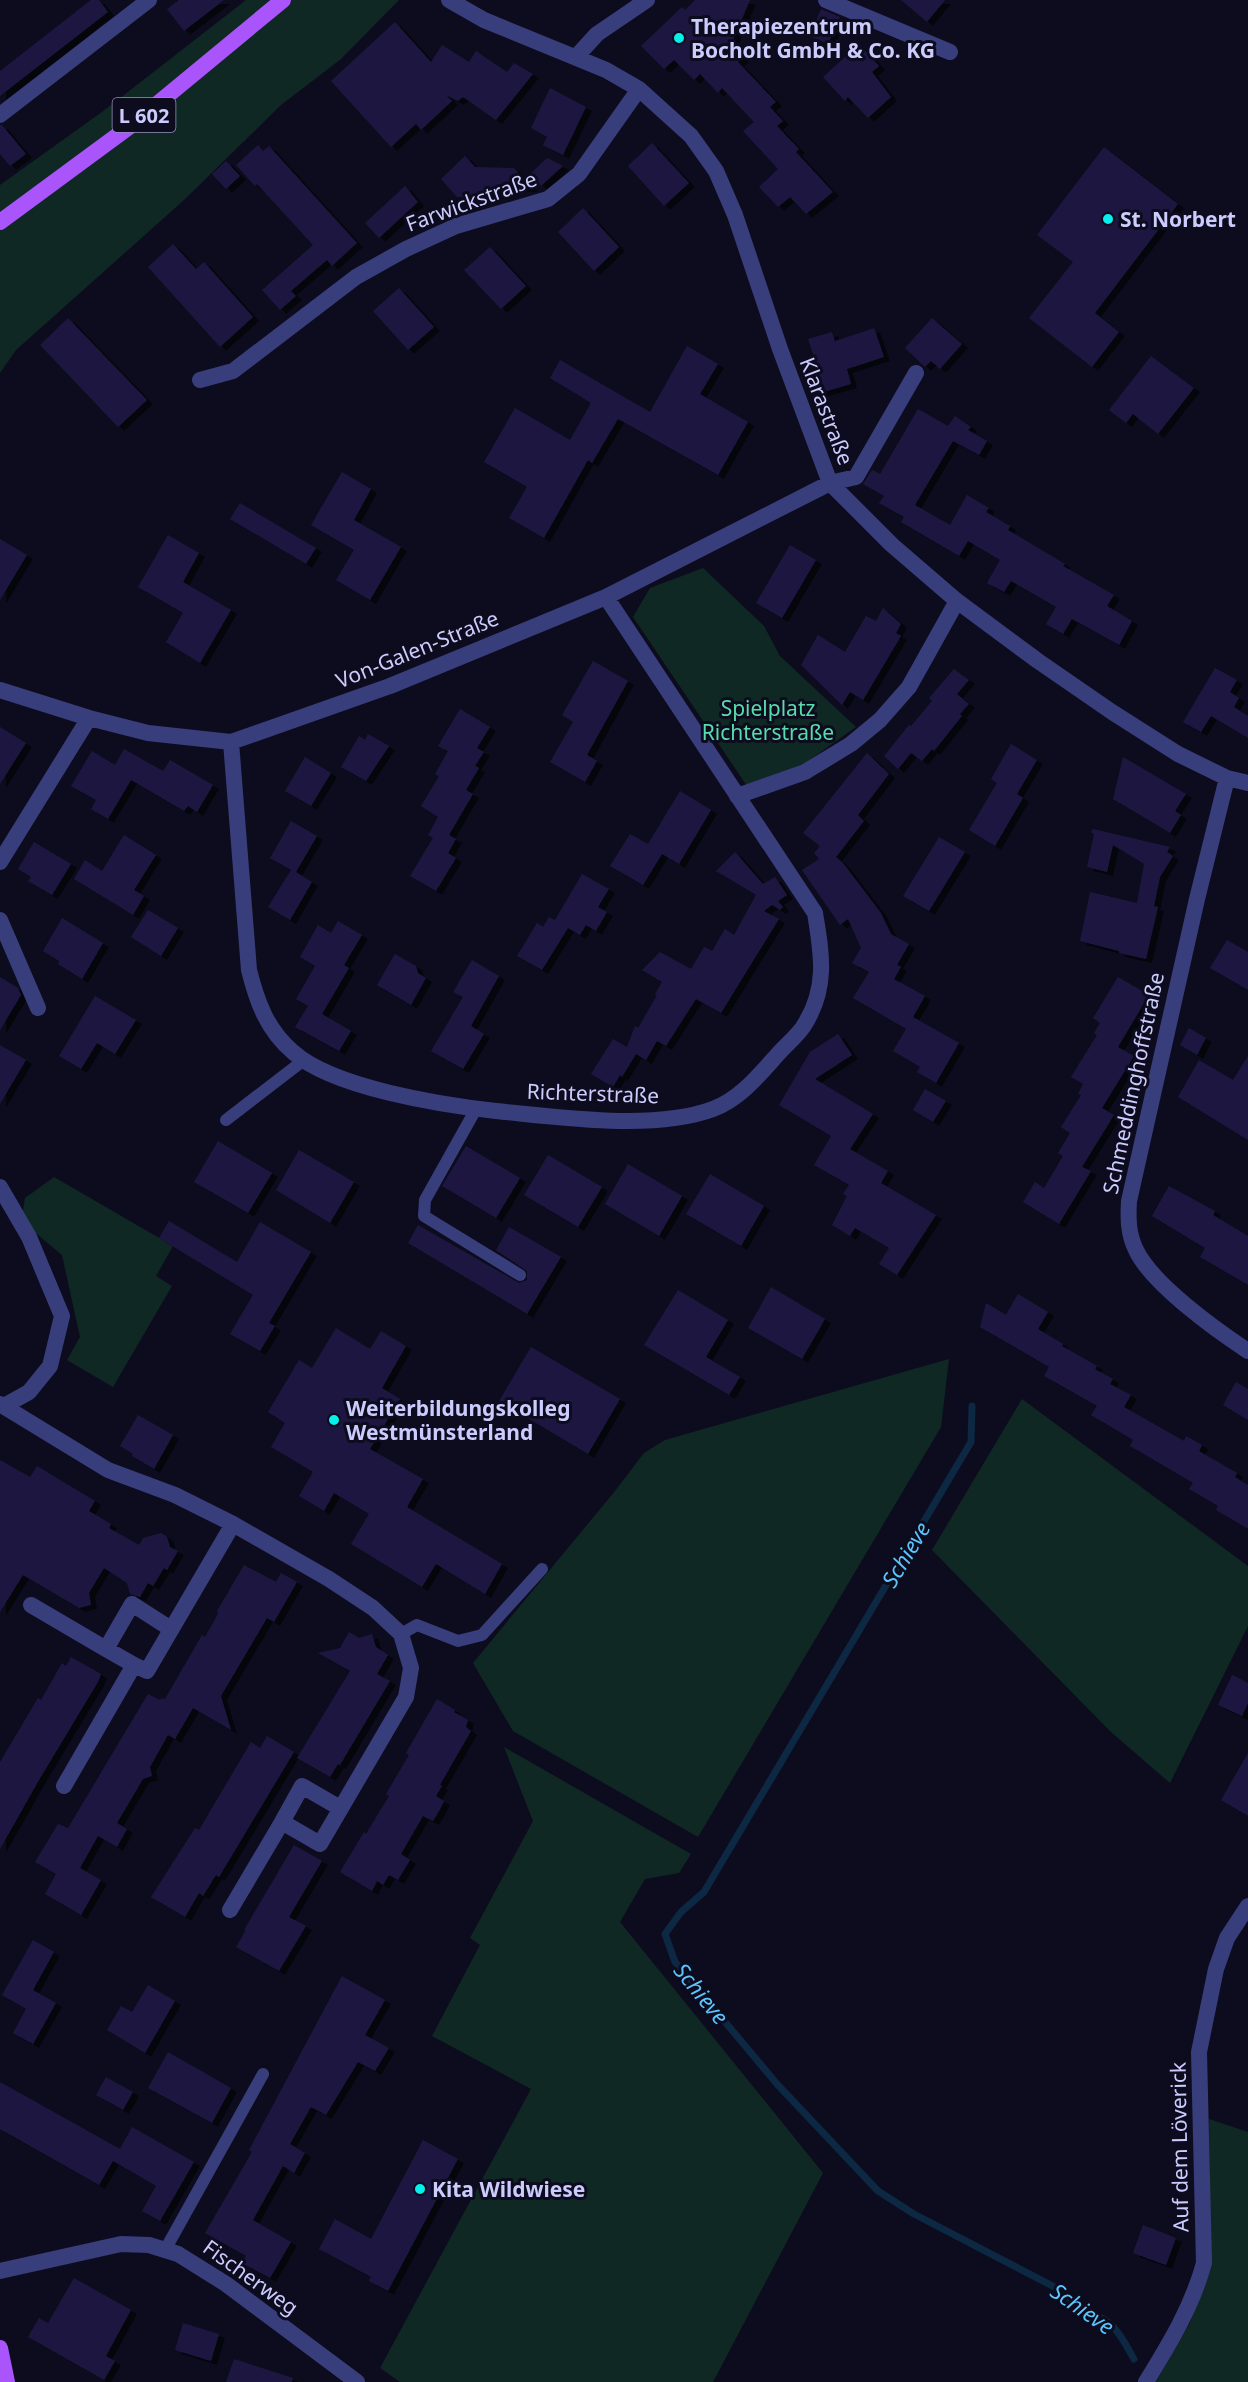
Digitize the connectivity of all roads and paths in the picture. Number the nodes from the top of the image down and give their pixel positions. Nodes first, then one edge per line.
1 (149, 0) edge
2 (283, 0) edge
3 (449, 0) edge
4 (647, 0) edge
5 (826, 0) edge
6 (950, 52) dead end
7 (576, 57) junction
8 (639, 89) junction
9 (0, 115) edge
10 (0, 222) edge
11 (916, 373) dead end
12 (200, 380) dead end
13 (830, 483) junction
14 (606, 597) junction
15 (957, 601) junction
16 (0, 690) edge
17 (89, 718) junction
18 (231, 742) junction
19 (1227, 778) junction
20 (1248, 783) edge
21 (737, 796) junction
22 (0, 862) edge
23 (0, 920) edge
24 (38, 1008) dead end
25 (304, 1060) junction
26 (476, 1109) junction
27 (226, 1120) dead end
28 (0, 1187) edge
29 (520, 1275) dead end
30 (1248, 1351) edge
31 (2, 1405) edge
32 (233, 1524) junction
33 (542, 1569) dead end
34 (31, 1605) dead end
35 (171, 1629) junction
36 (401, 1634) junction
37 (106, 1649) junction
38 (134, 1665) junction
39 (64, 1786) dead end
40 (340, 1808) junction
41 (282, 1822) junction
42 (1248, 1906) edge
43 (231, 1910) dead end
44 (263, 2074) dead end
45 (165, 2250) junction
46 (0, 2271) edge
47 (0, 2348) edge
48 (7, 2382) edge
49 (357, 2382) edge
50 (1146, 2382) edge

1 - 9 street
2 - 10 main road, L 602
3 - 7 street, Klarastraße
4 - 7 street
5 - 6 street
7 - 8 street, Klarastraße
8 - 12 street, Farwickstraße
8 - 13 street, Klarastraße
11 - 13 street, Von-Galen-Straße
13 - 14 street, Von-Galen-Straße
13 - 15 street, Klarastraße
14 - 18 street, Von-Galen-Straße
14 - 21 street, Richterstraße
15 - 19 street, Klarastraße
15 - 21 street
16 - 17 street, Von-Galen-Straße
17 - 18 street, Von-Galen-Straße
17 - 22 street
18 - 25 street, Richterstraße
19 - 20 street, Klarastraße
19 - 30 street, Schmeddinghoffstraße
21 - 26 street, Richterstraße
23 - 24 street
25 - 26 street, Richterstraße
25 - 27 lane
26 - 29 lane
28 - 31 street
31 - 32 street
32 - 35 street
32 - 36 street
33 - 36 lane
34 - 37 street
35 - 37 street
35 - 38 street
36 - 40 street
37 - 38 street
38 - 39 street
40 - 41 street
40 - 41 street
41 - 43 street
42 - 50 street, Auf dem Löverick
44 - 45 lane
45 - 46 street, Fischerweg
45 - 49 street, Fischerweg
47 - 48 main road

